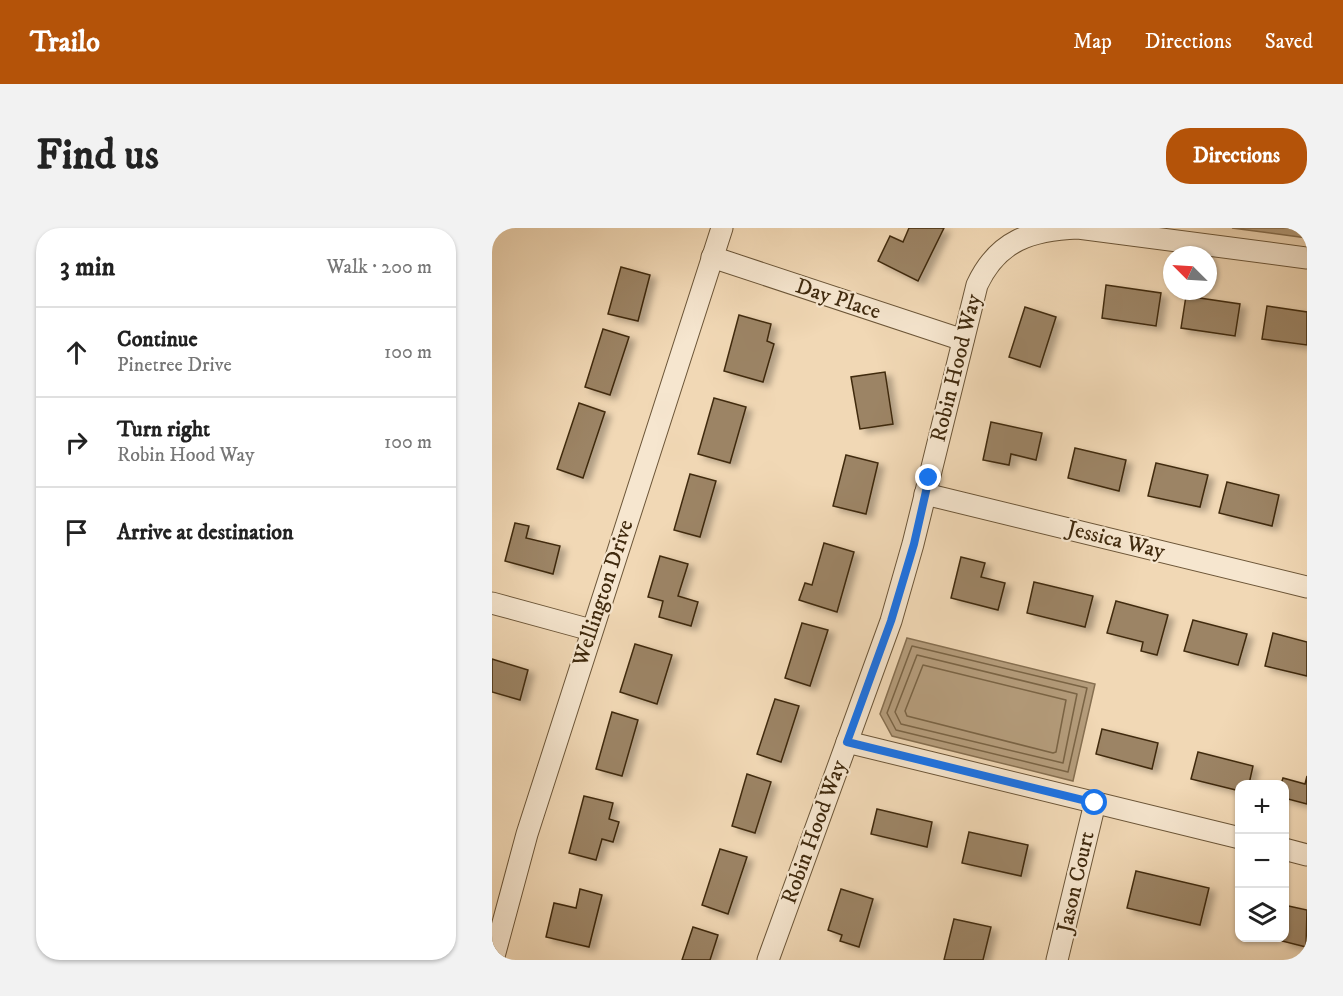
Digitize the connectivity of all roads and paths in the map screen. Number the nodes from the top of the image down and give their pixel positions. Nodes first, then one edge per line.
1 (722, 228) edge
2 (712, 257) junction
3 (1307, 258) edge
4 (963, 340) junction
5 (925, 494) junction
6 (1307, 587) edge
7 (492, 603) edge
8 (591, 630) junction
9 (847, 742) junction
10 (1095, 803) junction
11 (1235, 837) edge
12 (1289, 850) edge
13 (1307, 855) edge
14 (501, 897) edge
15 (493, 960) edge
16 (768, 960) edge
17 (1057, 960) edge

1 - 2 street, Wellington Drive
2 - 4 street, Day Place
2 - 8 street, Wellington Drive
3 - 4 street, Robin Hood Way
4 - 5 street, Robin Hood Way
5 - 6 street, Jessica Way
5 - 9 street, Robin Hood Way
7 - 8 street
8 - 14 street, Wellington Drive
9 - 10 street
9 - 16 street, Robin Hood Way
10 - 11 street
10 - 17 street, Jason Court
12 - 13 street
14 - 15 street, Wellington Drive

